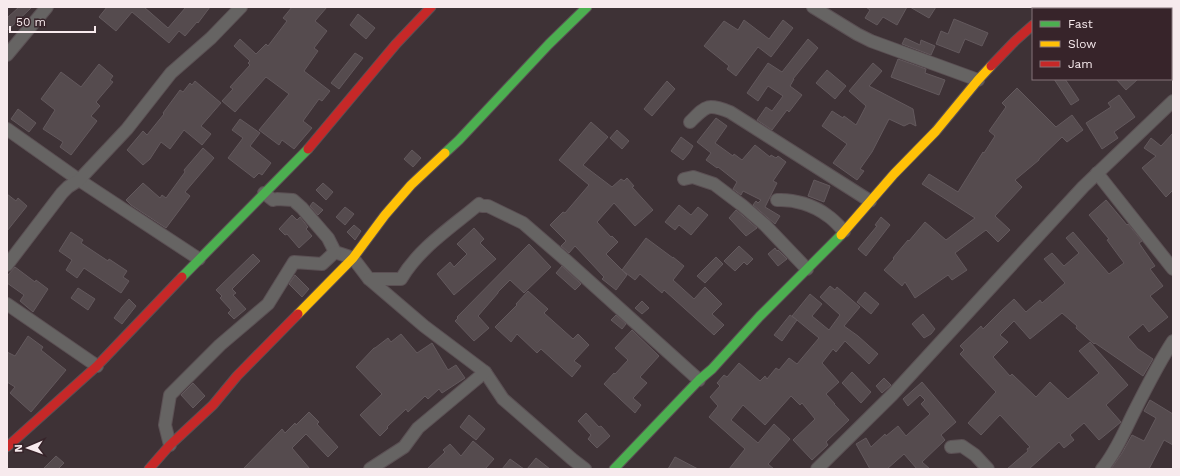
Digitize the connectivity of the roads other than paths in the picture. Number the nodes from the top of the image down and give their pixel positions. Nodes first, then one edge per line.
1 (47, 7) edge
2 (241, 7) edge
3 (432, 7) edge
4 (587, 7) edge
5 (813, 7) edge
6 (1032, 26) edge
7 (7, 56) edge
8 (978, 80) junction
9 (1173, 101) edge
10 (690, 122) dead end
11 (7, 129) edge
12 (1097, 173) junction
13 (684, 179) dead end
14 (79, 180) junction
15 (264, 193) junction
16 (777, 200) dead end
17 (870, 201) junction
18 (844, 231) junction
19 (335, 252) junction
20 (352, 258) junction
21 (199, 259) junction
22 (7, 265) edge
23 (807, 269) junction
24 (1173, 269) edge
25 (369, 279) junction
26 (7, 304) edge
27 (1173, 341) edge
28 (97, 366) junction
29 (485, 372) junction
30 (699, 380) junction
31 (170, 445) junction
32 (7, 447) edge
33 (951, 447) dead end
34 (149, 469) edge
35 (370, 469) edge
36 (585, 469) edge
37 (614, 469) edge
38 (817, 469) edge
39 (988, 469) edge
40 (1102, 469) edge

1 - 7 street
2 - 14 street
3 - 15 street
4 - 20 street
5 - 8 street
6 - 8 street
8 - 17 street
9 - 12 street
10 - 17 street
11 - 14 street
12 - 24 street
12 - 38 street
13 - 23 street
14 - 21 street
14 - 22 street
15 - 19 street
15 - 21 street
16 - 18 street
17 - 18 street
18 - 23 street
19 - 20 street
19 - 31 street
20 - 25 street
20 - 31 street
21 - 28 street
23 - 30 street
25 - 29 street
25 - 30 street
26 - 28 street
27 - 40 street
28 - 32 street
29 - 35 street
29 - 36 street
30 - 37 street
31 - 34 street
33 - 39 street

